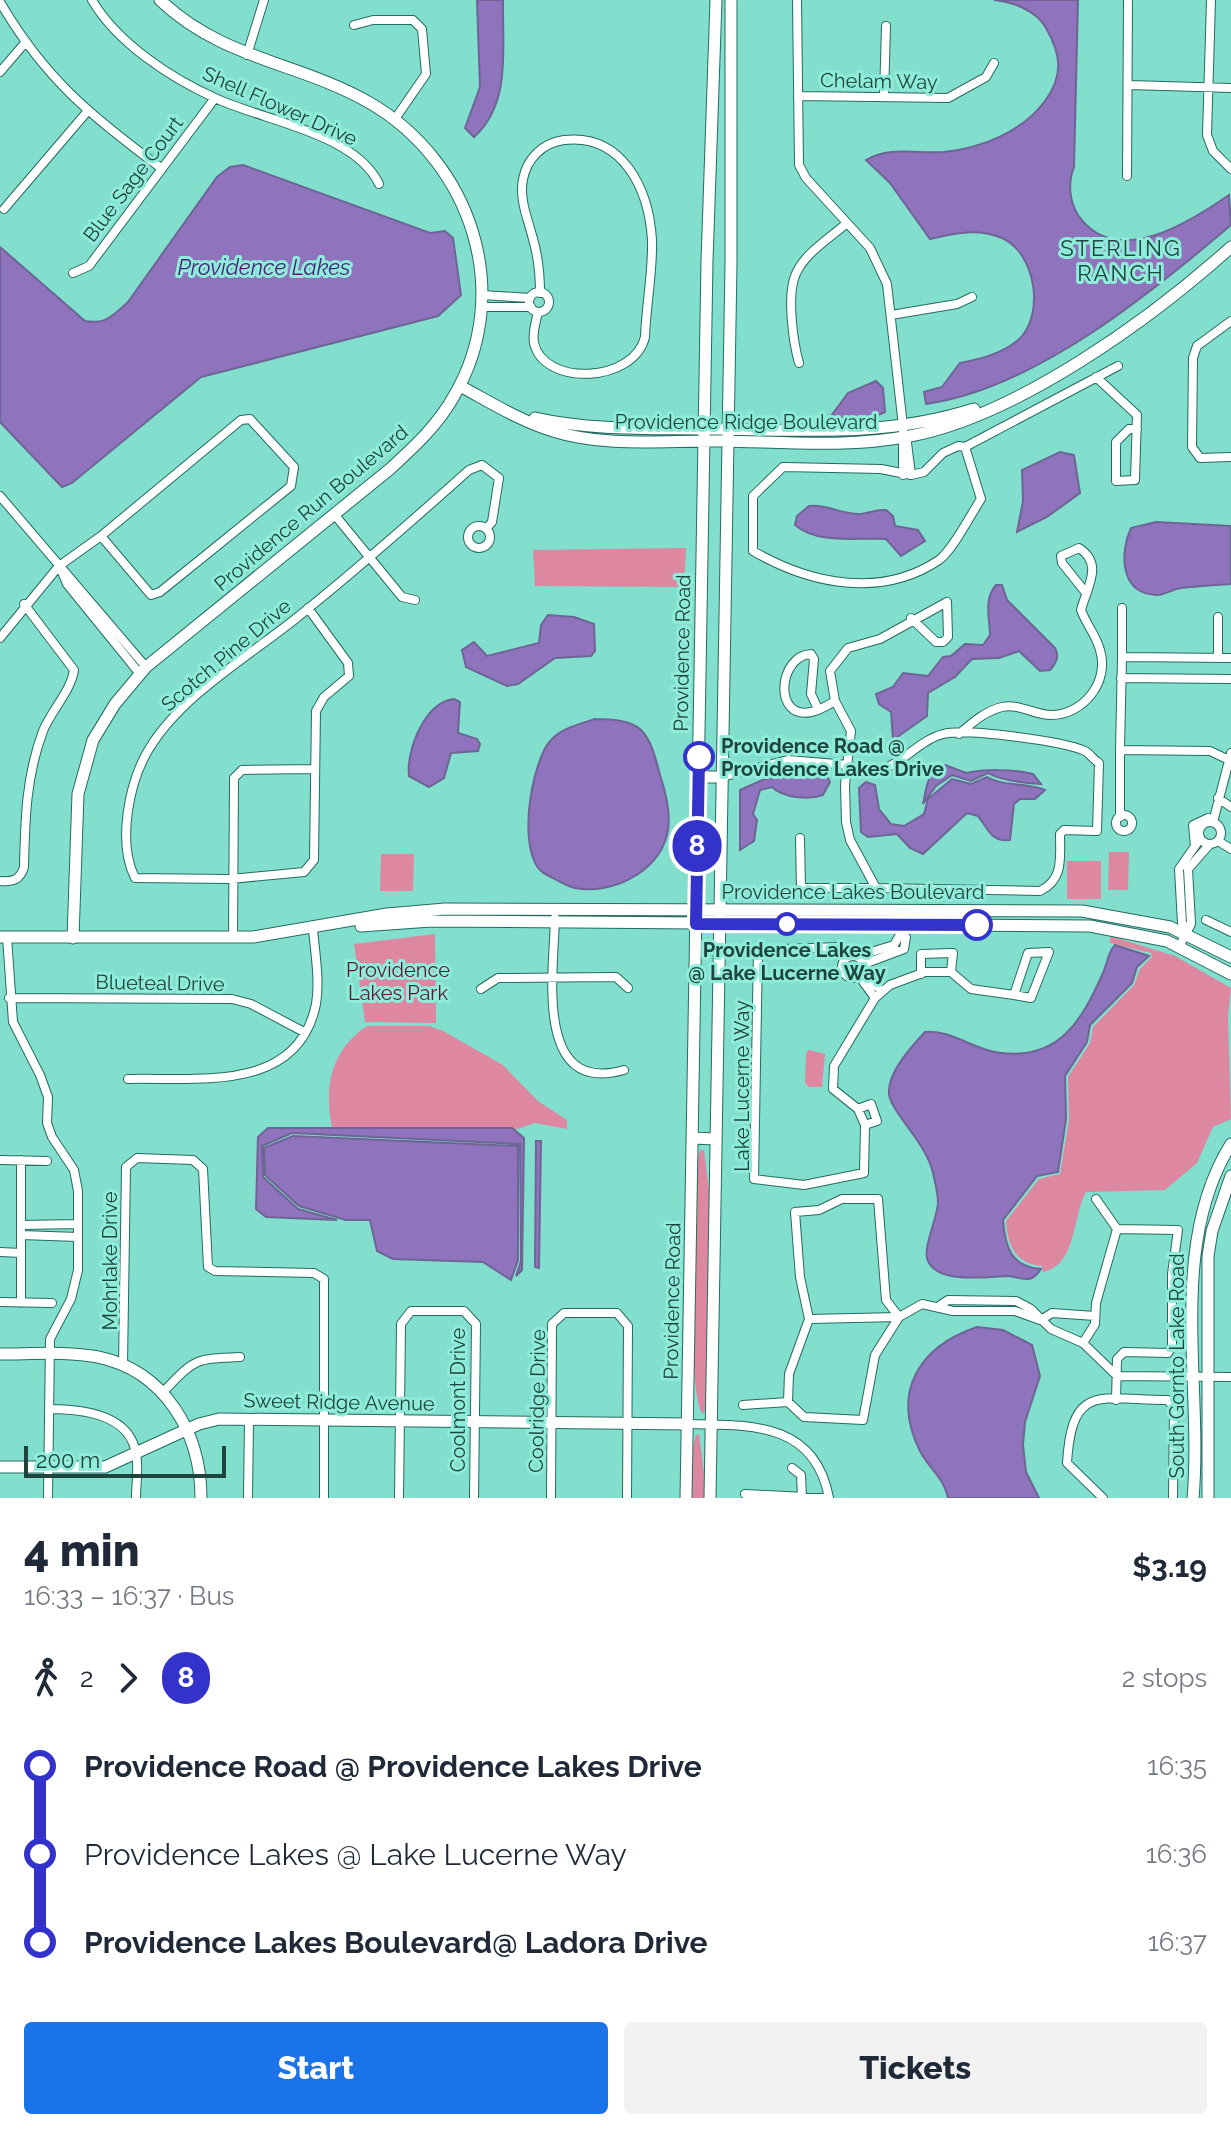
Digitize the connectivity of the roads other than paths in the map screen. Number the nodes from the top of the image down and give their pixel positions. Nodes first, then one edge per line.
1 (92, 0) edge
2 (160, 0) edge
3 (716, 0) edge
4 (731, 0) edge
5 (797, 0) edge
6 (1128, 0) edge
7 (1211, 0) edge
8 (262, 1) edge
9 (0, 2) edge
10 (354, 25) dead end
11 (886, 26) dead end
12 (24, 44) junction
13 (247, 55) junction
14 (994, 63) dead end
15 (0, 72) edge
16 (714, 83) junction
17 (729, 83) junction
18 (1129, 85) junction
19 (1210, 88) junction
20 (1231, 88) edge
21 (798, 96) junction
22 (884, 97) junction
23 (215, 98) junction
24 (86, 113) junction
25 (395, 119) junction
26 (161, 168) junction
27 (1231, 169) edge
28 (1127, 176) dead end
29 (379, 184) dead end
30 (4, 209) dead end
31 (847, 223) junction
32 (1231, 247) edge
33 (73, 273) dead end
34 (540, 293) junction
35 (972, 297) dead end
36 (482, 301) junction
37 (533, 306) junction
38 (891, 315) junction
39 (1231, 321) edge
40 (799, 363) dead end
41 (1118, 366) dead end
42 (1096, 377) junction
43 (460, 386) junction
44 (1137, 429) junction
45 (904, 434) junction
46 (704, 435) junction
47 (728, 435) junction
48 (965, 447) junction
49 (1231, 457) edge
50 (907, 475) junction
51 (0, 496) edge
52 (334, 514) junction
53 (486, 529) dead end
54 (101, 536) junction
55 (369, 559) junction
56 (59, 566) junction
57 (1086, 593) junction
58 (415, 600) dead end
59 (24, 604) junction
60 (308, 608) junction
61 (1122, 608) dead end
62 (1218, 617) dead end
63 (911, 618) junction
64 (0, 638) edge
65 (1122, 657) junction
66 (1218, 658) junction
67 (1231, 658) edge
68 (143, 671) junction
69 (1121, 678) junction
70 (1231, 679) edge
71 (835, 701) junction
72 (818, 709) junction
73 (959, 734) junction
74 (1120, 750) junction
75 (1229, 756) edge
76 (848, 765) junction
77 (313, 769) junction
78 (699, 777) junction
79 (722, 777) junction
80 (1218, 798) junction
81 (1231, 807) edge
82 (1120, 817) dead end
83 (1214, 817) junction
84 (800, 838) dead end
85 (1198, 842) junction
86 (1214, 843) junction
87 (1231, 848) edge
88 (231, 879) junction
89 (0, 881) edge
90 (876, 888) junction
91 (555, 909) junction
92 (721, 909) junction
93 (696, 910) junction
94 (903, 911) junction
95 (1206, 920) dead end
96 (555, 923) junction
97 (696, 924) junction
98 (720, 925) junction
99 (318, 928) junction
100 (902, 928) junction
101 (1185, 931) junction
102 (1231, 932) edge
103 (4, 937) edge
104 (73, 938) junction
105 (233, 938) junction
106 (1179, 947) junction
107 (1231, 957) edge
108 (856, 964) junction
109 (951, 972) junction
110 (921, 974) junction
111 (1231, 974) edge
112 (554, 976) junction
113 (628, 988) dead end
114 (481, 989) dead end
115 (879, 994) junction
116 (1014, 995) junction
117 (9, 998) junction
118 (304, 1032) junction
119 (624, 1070) dead end
120 (128, 1079) dead end
121 (858, 1109) junction
122 (865, 1125) junction
123 (692, 1138) junction
124 (716, 1139) junction
125 (1231, 1144) edge
126 (0, 1160) edge
127 (21, 1160) junction
128 (47, 1161) dead end
129 (1231, 1176) edge
130 (1096, 1199) dead end
131 (78, 1224) junction
132 (53, 1225) junction
133 (1117, 1229) junction
134 (21, 1230) junction
135 (53, 1236) junction
136 (78, 1237) junction
137 (0, 1252) edge
138 (21, 1253) junction
139 (986, 1299) junction
140 (0, 1302) edge
141 (21, 1303) junction
142 (52, 1303) dead end
143 (939, 1306) junction
144 (986, 1310) junction
145 (1095, 1316) junction
146 (899, 1317) junction
147 (809, 1319) junction
148 (1041, 1320) junction
149 (1083, 1343) junction
150 (0, 1354) edge
151 (49, 1354) junction
152 (240, 1357) dead end
153 (123, 1365) junction
154 (1117, 1376) junction
155 (1194, 1377) junction
156 (1209, 1377) junction
157 (1231, 1377) edge
158 (163, 1392) junction
159 (1116, 1400) junction
160 (788, 1402) junction
161 (743, 1405) dead end
162 (49, 1409) junction
163 (249, 1419) junction
164 (324, 1420) junction
165 (400, 1420) junction
166 (476, 1421) junction
167 (551, 1422) junction
168 (627, 1422) junction
169 (688, 1424) junction
170 (712, 1425) junction
171 (188, 1429) junction
172 (136, 1454) junction
173 (0, 1467) edge
174 (48, 1467) junction
175 (792, 1468) dead end
176 (745, 1494) dead end
177 (802, 1497) edge
178 (48, 1498) edge
179 (136, 1498) edge
180 (201, 1498) edge
181 (248, 1498) edge
182 (324, 1498) edge
183 (399, 1498) edge
184 (474, 1498) edge
185 (551, 1498) edge
186 (627, 1498) edge
187 (686, 1498) edge
188 (710, 1498) edge
189 (827, 1498) edge
190 (1103, 1498) edge
191 (1173, 1498) edge
192 (1193, 1498) edge
193 (1208, 1498) edge

1 - 23 street, Shell Flower Drive
2 - 13 street, Providence Run Boulevard
3 - 16 street, Providence Road
4 - 17 street, Providence Road
5 - 21 street
6 - 18 street
7 - 19 street
8 - 13 street
9 - 12 street
10 - 25 street
11 - 22 street
12 - 15 street
12 - 24 street
13 - 25 street, Providence Run Boulevard
14 - 22 street, Chelam Way
16 - 17 street
16 - 46 street, Providence Road
17 - 47 street, Providence Road
18 - 19 street
18 - 28 street
19 - 20 street
19 - 27 street
21 - 22 street, Chelam Way
21 - 31 street
23 - 26 street, Blue Sage Court
23 - 29 street, Shell Flower Drive
24 - 26 street
24 - 30 street
25 - 36 street, Providence Run Boulevard
26 - 33 street, Blue Sage Court
31 - 38 street
31 - 40 street
32 - 45 street, Providence Ridge Boulevard
34 - 37 street
34 - 37 street
34 - 37 street
35 - 38 street
36 - 37 street
36 - 43 street, Providence Run Boulevard
38 - 45 street
39 - 49 street
41 - 42 street
42 - 44 street
42 - 48 street
43 - 46 street, Providence Ridge Boulevard
43 - 52 street, Providence Run Boulevard
44 - 44 street
45 - 47 street, Providence Ridge Boulevard
45 - 50 street
46 - 47 street, Providence Ridge Boulevard
46 - 78 street, Providence Road
47 - 79 street, Providence Road
48 - 50 street
48 - 50 street
51 - 56 street
52 - 55 street
52 - 68 street, Providence Run Boulevard
53 - 55 street, Scotch Pine Drive
54 - 54 street
54 - 56 street
55 - 58 street
55 - 60 street, Scotch Pine Drive
56 - 59 street
56 - 68 street
57 - 57 street
57 - 73 street
59 - 64 street
59 - 89 street
60 - 77 street, Scotch Pine Drive
60 - 88 street, Scotch Pine Drive
61 - 65 street
62 - 66 street
63 - 63 street
63 - 71 street
65 - 66 street
65 - 69 street
66 - 67 street
68 - 104 street, Providence Run Boulevard
69 - 70 street
69 - 74 street
71 - 72 street
71 - 76 street
72 - 72 street
73 - 76 street
73 - 90 street
74 - 75 street
74 - 82 street
75 - 80 street
76 - 79 street
76 - 90 street
77 - 88 street, Scotch Pine Drive
77 - 88 street
78 - 79 street
78 - 93 street, Providence Road
79 - 92 street, Providence Road
80 - 81 street
80 - 83 street
83 - 85 street
83 - 86 street
84 - 90 street
85 - 86 street
85 - 101 street
86 - 87 street
86 - 101 street
88 - 105 street
91 - 93 street, Providence Lakes Boulevard
91 - 96 street
91 - 99 street, Providence Lakes Boulevard
92 - 93 street, Providence Lakes Boulevard
92 - 94 street, Providence Lakes Boulevard
92 - 98 street, Providence Road
93 - 97 street, Providence Road
94 - 100 street
94 - 101 street, Providence Lakes Boulevard
95 - 102 street
96 - 97 street, Providence Lakes Boulevard
96 - 99 street, Providence Lakes Boulevard
96 - 112 street
97 - 98 street, Providence Lakes Boulevard
97 - 123 street, Providence Road
98 - 100 street, Providence Lakes Boulevard
98 - 124 street, Providence Road
99 - 105 street, Providence Lakes Boulevard
99 - 118 street
100 - 106 street, Providence Lakes Boulevard
100 - 108 street
101 - 106 street
101 - 107 street, Providence Lakes Boulevard
103 - 104 street, Providence Lakes Boulevard
103 - 117 street
104 - 105 street, Providence Lakes Boulevard
106 - 111 street, Providence Lakes Boulevard
108 - 115 street, Lake Lucerne Way
108 - 122 street, Lake Lucerne Way
109 - 110 street
109 - 110 street
109 - 116 street
110 - 115 street
112 - 113 street
112 - 114 street
112 - 119 street
115 - 121 street, Lake Lucerne Way
116 - 116 street
117 - 118 street, Blueteal Drive
117 - 131 street
118 - 120 street
121 - 122 street, Lake Lucerne Way
121 - 122 street
123 - 124 street
123 - 169 street, Providence Road
124 - 170 street, Providence Road
125 - 155 street, South Gornto Lake Road
126 - 127 street
127 - 128 street
127 - 134 street
129 - 156 street, South Gornto Lake Road
130 - 133 street
131 - 132 street
131 - 136 street
132 - 134 street
132 - 135 street
133 - 145 street
133 - 154 street
134 - 135 street
134 - 138 street
135 - 136 street
136 - 151 street
137 - 138 street
138 - 141 street
139 - 143 street
139 - 144 street
139 - 148 street
140 - 141 street
141 - 142 street
143 - 144 street
143 - 146 street
144 - 148 street
145 - 148 street
145 - 149 street
146 - 147 street
146 - 147 street
146 - 160 street
147 - 160 street
148 - 149 street
149 - 154 street
150 - 151 street
151 - 153 street
151 - 162 street
152 - 158 street
153 - 158 street
153 - 164 street, Mohrlake Drive
154 - 155 street
154 - 159 street
155 - 156 street
155 - 192 street, South Gornto Lake Road
156 - 157 street
156 - 193 street, South Gornto Lake Road
158 - 171 street
159 - 190 street
159 - 191 street
160 - 161 street
162 - 172 street
162 - 174 street
163 - 164 street, Sweet Ridge Avenue
163 - 171 street, Sweet Ridge Avenue
163 - 181 street
164 - 165 street, Sweet Ridge Avenue
164 - 182 street
165 - 166 street, Sweet Ridge Avenue
165 - 166 street, Coolmont Drive
165 - 183 street, Coolmont Drive
166 - 167 street, Sweet Ridge Avenue
166 - 184 street, Coolmont Drive
167 - 168 street, Sweet Ridge Avenue
167 - 168 street, Coolridge Drive
167 - 185 street, Coolridge Drive
168 - 169 street, Sweet Ridge Avenue
168 - 186 street, Coolridge Drive
169 - 170 street
169 - 187 street, Providence Road
170 - 188 street, Providence Road
170 - 189 street
171 - 172 street, Sweet Ridge Avenue
171 - 180 street
172 - 174 street, Sweet Ridge Avenue
172 - 179 street
173 - 174 street, Sweet Ridge Avenue
174 - 178 street
175 - 177 street
176 - 177 street
177 - 189 street

